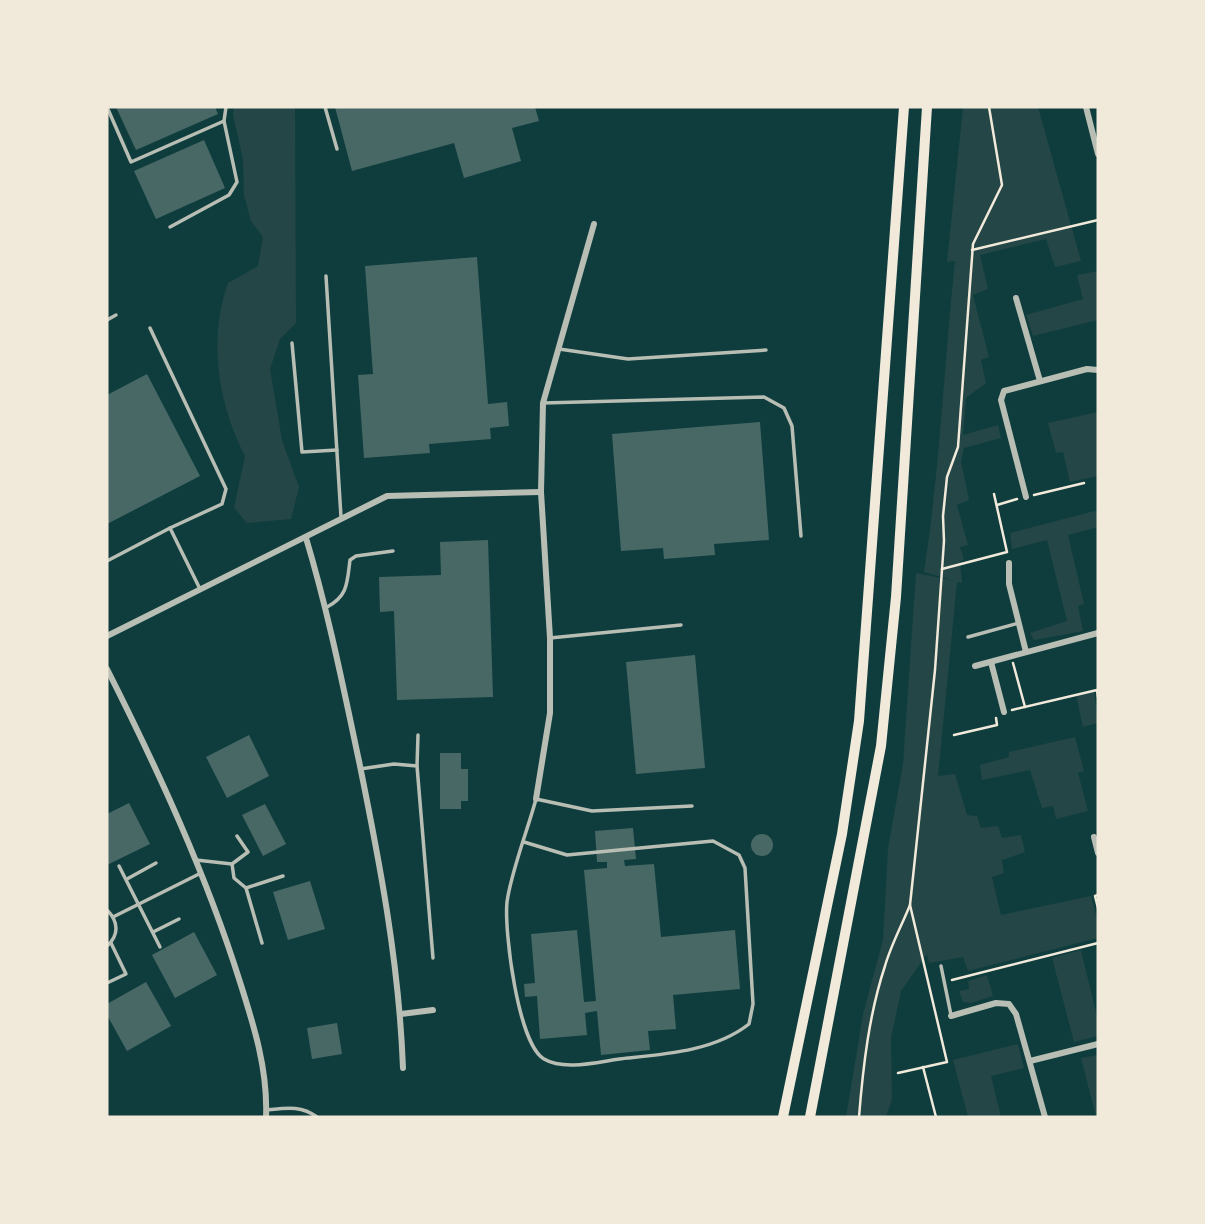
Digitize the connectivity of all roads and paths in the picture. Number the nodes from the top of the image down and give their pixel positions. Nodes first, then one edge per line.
1 (107, 107) edge
2 (226, 107) edge
3 (325, 107) edge
4 (903, 107) edge
5 (929, 107) edge
6 (989, 107) edge
7 (1086, 107) edge
8 (224, 121) junction
9 (337, 149) dead end
10 (1098, 154) edge
11 (1098, 220) edge
12 (594, 224) dead end
13 (170, 227) dead end
14 (972, 250) junction
15 (326, 276) dead end
16 (1016, 298) dead end
17 (116, 315) dead end
18 (107, 320) edge
19 (150, 328) dead end
20 (292, 343) dead end
21 (559, 349) junction
22 (766, 350) dead end
23 (1098, 370) edge
24 (1040, 381) junction
25 (543, 403) junction
26 (337, 450) junction
27 (1084, 483) dead end
28 (541, 492) junction
29 (994, 494) dead end
30 (1026, 497) junction
31 (997, 505) junction
32 (341, 520) junction
33 (170, 528) junction
34 (801, 536) dead end
35 (306, 538) junction
36 (393, 551) dead end
37 (107, 561) edge
38 (1009, 563) dead end
39 (942, 569) junction
40 (201, 591) junction
41 (327, 607) junction
42 (1018, 623) junction
43 (681, 625) dead end
44 (1098, 633) edge
45 (107, 636) edge
46 (968, 637) dead end
47 (550, 638) junction
48 (1026, 652) junction
49 (1011, 656) junction
50 (991, 662) junction
51 (975, 666) dead end
52 (107, 669) edge
53 (1098, 697) edge
54 (1025, 707) junction
55 (1004, 712) junction
56 (418, 735) dead end
57 (954, 735) dead end
58 (417, 766) junction
59 (360, 769) junction
60 (536, 799) junction
61 (692, 806) dead end
62 (237, 836) dead end
63 (1094, 837) dead end
64 (524, 842) junction
65 (1098, 852) edge
66 (195, 860) junction
67 (156, 863) dead end
68 (232, 864) junction
69 (120, 866) dead end
70 (201, 873) junction
71 (283, 876) dead end
72 (127, 879) junction
73 (246, 888) junction
74 (1098, 895) edge
75 (140, 903) junction
76 (910, 905) junction
77 (1098, 908) edge
78 (107, 910) edge
79 (113, 917) junction
80 (179, 919) dead end
81 (153, 932) junction
82 (262, 943) dead end
83 (1098, 943) edge
84 (109, 945) edge
85 (160, 947) dead end
86 (433, 958) dead end
87 (941, 965) dead end
88 (944, 982) junction
89 (107, 983) edge
90 (433, 1010) dead end
91 (401, 1014) junction
92 (951, 1016) joint
93 (1098, 1044) edge
94 (1030, 1061) junction
95 (923, 1067) junction
96 (403, 1068) dead end
97 (898, 1073) dead end
98 (266, 1114) edge
99 (317, 1117) edge
100 (783, 1117) edge
101 (810, 1117) edge
102 (859, 1117) edge
103 (936, 1117) edge
104 (1045, 1117) edge

1 - 8 lane
2 - 8 lane
3 - 9 lane
4 - 100 highway
5 - 101 highway
6 - 14 path
7 - 10 street
8 - 13 lane
11 - 14 path
12 - 21 street
14 - 39 path
15 - 26 lane
16 - 24 street
17 - 18 lane
19 - 33 lane
20 - 26 lane
21 - 22 lane
21 - 25 street
23 - 24 street
24 - 30 street
25 - 28 street
25 - 34 lane
26 - 32 lane
27 - 30 path
28 - 32 street
28 - 47 street
29 - 31 path
30 - 31 path
31 - 39 path
32 - 35 street
33 - 37 lane
33 - 40 lane
35 - 40 street
35 - 41 street
36 - 41 lane
38 - 42 street
39 - 76 path
40 - 45 street
41 - 59 street
42 - 46 lane
42 - 48 street
43 - 47 lane
44 - 48 street
47 - 60 street
48 - 49 street
49 - 50 street
49 - 54 path
50 - 51 street
50 - 55 street
52 - 66 street
53 - 54 path
54 - 55 path
55 - 57 path
56 - 58 lane
58 - 59 lane
58 - 86 lane
59 - 91 street
60 - 61 lane
60 - 64 lane
62 - 68 lane
63 - 65 street
64 - 64 lane
66 - 68 lane
66 - 70 street
67 - 72 lane
68 - 73 lane
69 - 72 lane
70 - 75 lane
70 - 98 street
71 - 73 lane
72 - 75 lane
73 - 82 lane
74 - 77 path
75 - 79 lane
75 - 81 lane
76 - 95 path
76 - 102 path
78 - 79 lane
79 - 84 lane
80 - 81 lane
81 - 85 lane
83 - 88 path
84 - 89 lane
87 - 88 lane
88 - 92 lane
90 - 91 street
91 - 96 street
92 - 94 street
93 - 94 street
94 - 104 street
95 - 97 path
95 - 103 path
98 - 99 lane

